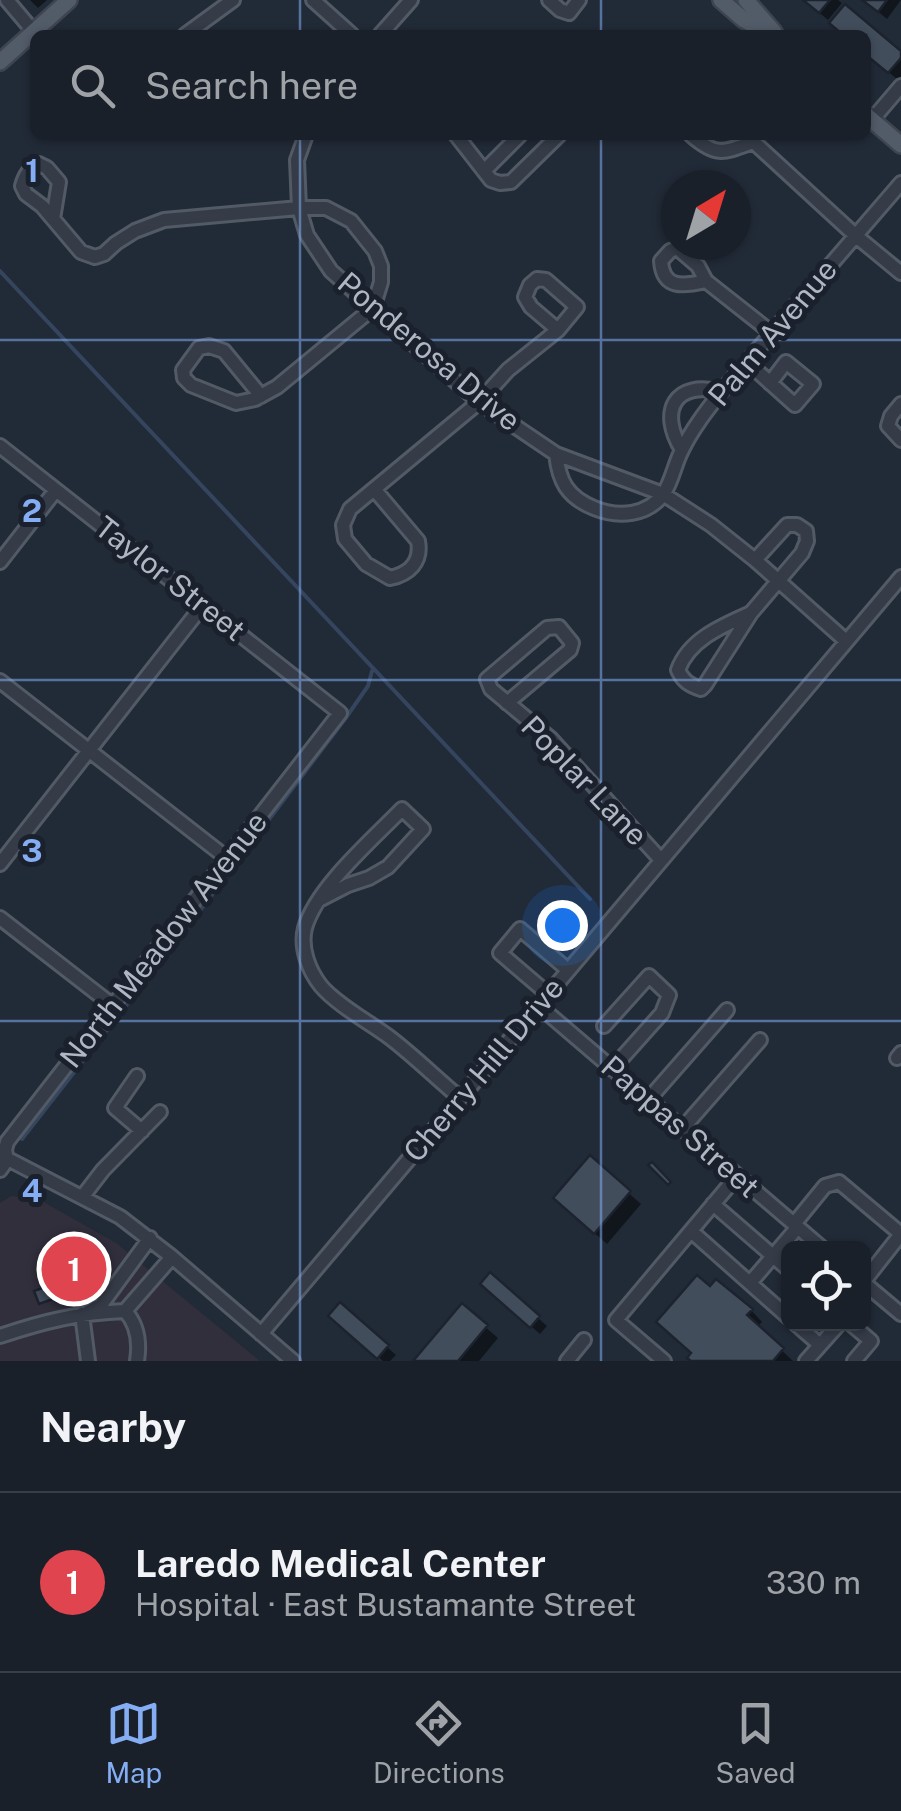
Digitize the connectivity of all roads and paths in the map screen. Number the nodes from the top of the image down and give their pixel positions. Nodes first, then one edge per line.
1 (69, 0) edge
2 (234, 0) edge
3 (313, 0) edge
4 (411, 0) edge
5 (550, 0) edge
6 (579, 0) edge
7 (721, 0) edge
8 (746, 0) edge
9 (16, 3) edge
10 (215, 14) junction
11 (33, 30) edge
12 (36, 30) edge
13 (192, 30) edge
14 (208, 30) edge
15 (346, 30) edge
16 (384, 30) edge
17 (764, 30) edge
18 (770, 30) edge
19 (30, 36) edge
20 (0, 62) edge
21 (901, 86) edge
22 (871, 116) edge
23 (871, 120) edge
24 (304, 140) edge
25 (460, 140) edge
26 (515, 140) edge
27 (554, 140) edge
28 (696, 140) edge
29 (745, 140) edge
30 (751, 140) edge
31 (901, 146) edge
32 (484, 172) junction
33 (901, 183) edge
34 (298, 208) junction
35 (53, 219) dead end
36 (856, 236) junction
37 (901, 273) edge
38 (706, 282) dead end
39 (373, 308) junction
40 (558, 330) dead end
41 (772, 333) junction
42 (747, 362) junction
43 (770, 383) dead end
44 (721, 392) junction
45 (261, 396) junction
46 (479, 402) junction
47 (901, 404) edge
48 (901, 440) edge
49 (0, 446) edge
50 (682, 450) junction
51 (556, 454) junction
52 (374, 489) junction
53 (56, 490) junction
54 (663, 494) junction
55 (755, 560) junction
56 (0, 562) edge
57 (901, 577) edge
58 (779, 582) junction
59 (203, 605) junction
60 (751, 613) junction
61 (846, 642) junction
62 (0, 680) edge
63 (507, 703) junction
64 (340, 713) joint
65 (90, 750) junction
66 (228, 859) junction
67 (661, 860) junction
68 (0, 864) edge
69 (319, 900) junction
70 (0, 918) edge
71 (568, 970) junction
72 (548, 994) junction
73 (538, 1005) junction
74 (112, 1006) junction
75 (726, 1010) dead end
76 (604, 1026) dead end
77 (760, 1040) dead end
78 (612, 1068) junction
79 (137, 1076) dead end
80 (460, 1098) junction
81 (648, 1100) junction
82 (160, 1112) dead end
83 (682, 1129) junction
84 (142, 1131) junction
85 (2, 1162) edge
86 (737, 1176) junction
87 (84, 1196) junction
88 (713, 1204) junction
89 (795, 1226) junction
90 (691, 1231) junction
91 (150, 1238) junction
92 (813, 1241) edge
93 (773, 1256) junction
94 (172, 1257) junction
95 (781, 1263) edge
96 (871, 1273) edge
97 (750, 1283) junction
98 (871, 1288) edge
99 (125, 1311) junction
100 (781, 1311) edge
101 (83, 1313) junction
102 (901, 1314) edge
103 (804, 1331) edge
104 (832, 1331) edge
105 (859, 1331) edge
106 (261, 1334) junction
107 (0, 1336) edge
108 (584, 1340) dead end
109 (820, 1344) junction
110 (140, 1357) edge
111 (88, 1361) edge
112 (293, 1361) edge
113 (567, 1361) edge
114 (664, 1361) edge
115 (806, 1361) edge
116 (854, 1361) edge

1 - 12 main road
2 - 10 street
3 - 15 street
4 - 16 street
5 - 6 street
7 - 17 main road
8 - 18 main road
9 - 11 street
10 - 13 street
10 - 14 street
19 - 20 main road
21 - 22 street
23 - 31 main road
24 - 34 street, Ponderosa Drive
25 - 32 street
26 - 32 street
27 - 32 street
28 - 29 street
30 - 36 street
33 - 36 street, Palm Avenue
34 - 35 street
34 - 39 street, Ponderosa Drive
34 - 39 street
36 - 37 street
36 - 41 street, Palm Avenue
38 - 41 street
39 - 45 street
39 - 46 street, Ponderosa Drive
40 - 46 street
41 - 42 street, Palm Avenue
42 - 43 street
42 - 44 street, Palm Avenue
44 - 50 street, Palm Avenue
44 - 50 street
45 - 45 street
46 - 51 street, Ponderosa Drive
46 - 52 street
47 - 48 street
49 - 53 street, Taylor Street
50 - 54 street, Palm Avenue
51 - 54 street, Ponderosa Drive
51 - 54 street
52 - 52 street
53 - 56 street
53 - 59 street, Taylor Street
54 - 55 street, Ponderosa Drive
55 - 58 street, Ponderosa Drive
55 - 58 street
57 - 61 street, Cherry Hill Drive
58 - 60 street
58 - 61 street, Ponderosa Drive
59 - 64 street, Taylor Street
59 - 65 street
60 - 60 street
61 - 67 street, Cherry Hill Drive
62 - 65 street
63 - 63 street, Poplar Lane
63 - 67 street, Poplar Lane
64 - 66 street, North Meadow Avenue
65 - 66 street
65 - 68 street
66 - 74 street, North Meadow Avenue
67 - 71 street, Cherry Hill Drive
69 - 69 street
69 - 80 street
70 - 74 street
71 - 72 street, Cherry Hill Drive
71 - 72 street
72 - 73 street, Cherry Hill Drive
73 - 78 street, Pappas Street
73 - 80 street, Cherry Hill Drive
74 - 85 street, North Meadow Avenue
75 - 81 street
76 - 78 street
77 - 83 street
78 - 81 street, Pappas Street
79 - 84 street
80 - 106 street, Cherry Hill Drive
81 - 83 street, Pappas Street
82 - 84 street
83 - 86 street, Pappas Street
84 - 87 street
85 - 87 street
86 - 88 street
86 - 89 street, Pappas Street
87 - 91 street
88 - 90 street
88 - 93 street
89 - 92 street, Pappas Street
89 - 93 street
89 - 96 street
90 - 97 street
90 - 114 street
91 - 94 street
91 - 101 street
93 - 95 street
93 - 97 street
94 - 99 street
94 - 106 street
97 - 100 street
98 - 102 street
99 - 101 street
99 - 110 street
101 - 107 street
101 - 111 street
103 - 109 street
104 - 109 street
105 - 116 street
106 - 112 street
108 - 113 street
109 - 115 street

